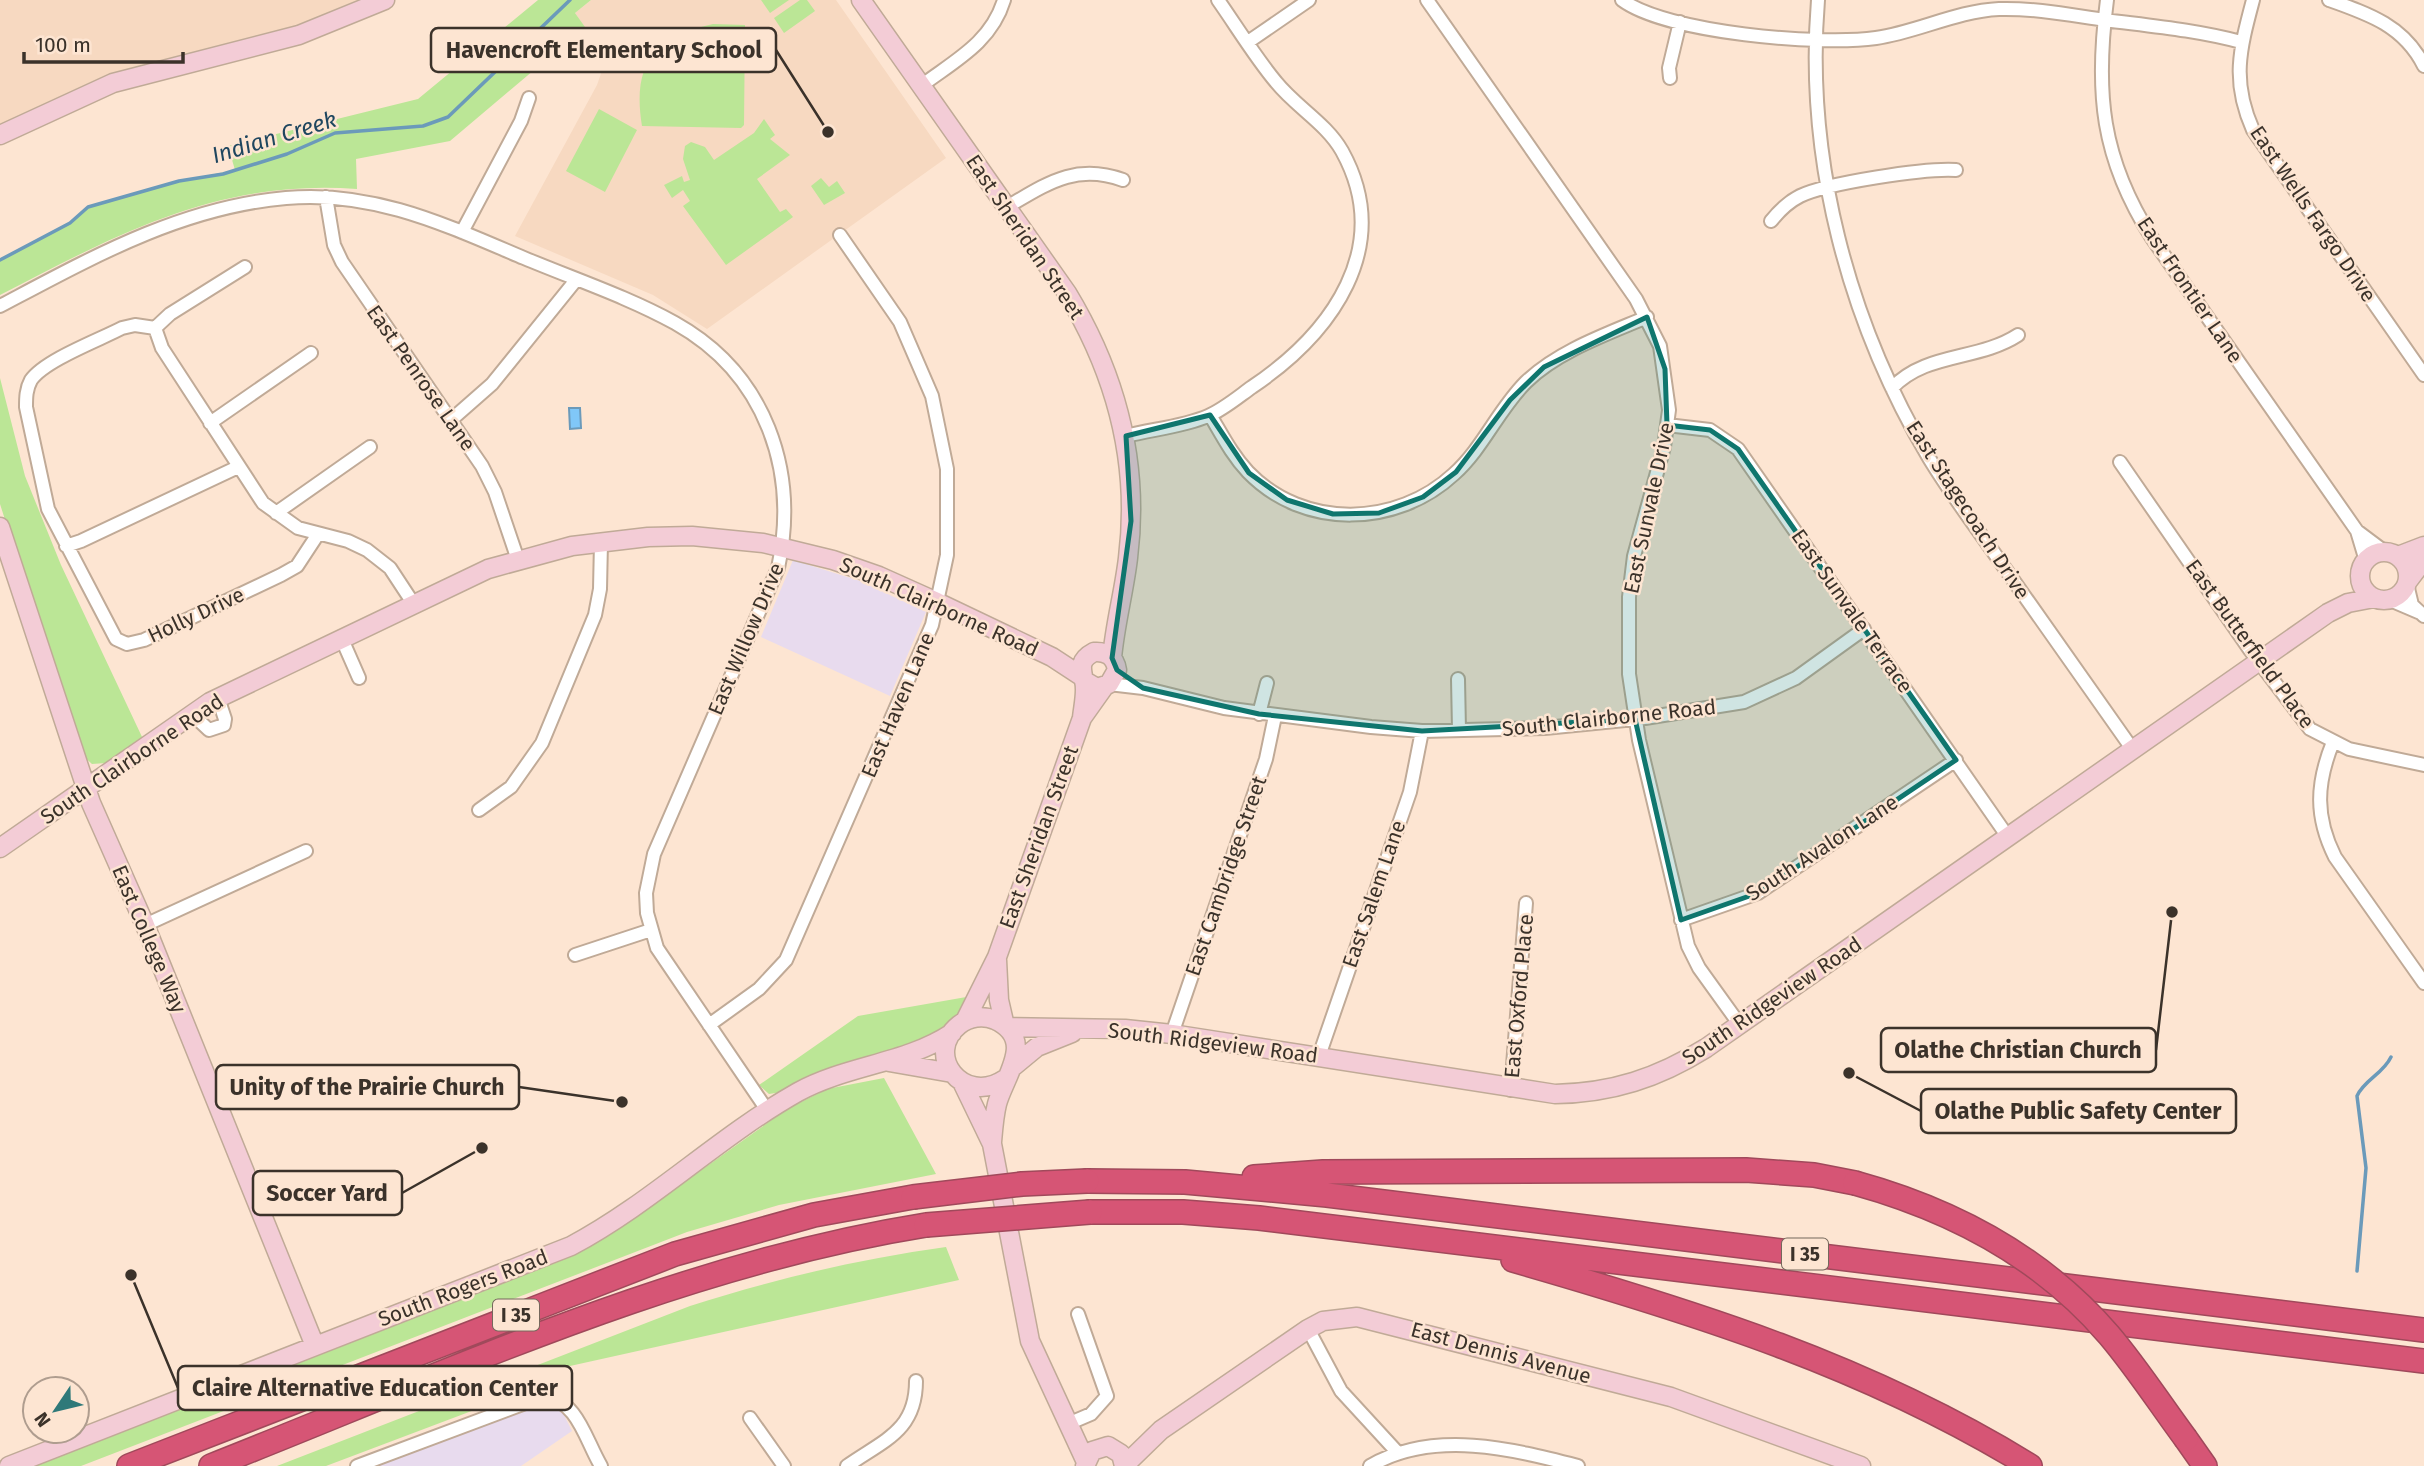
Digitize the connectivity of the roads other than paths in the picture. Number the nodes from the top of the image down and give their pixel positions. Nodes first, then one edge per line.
1 (385, 0) edge
2 (861, 0) edge
3 (1004, 0) edge
4 (1218, 0) edge
5 (1309, 0) edge
6 (1427, 0) edge
7 (1622, 0) edge
8 (1818, 0) edge
9 (1967, 0) edge
10 (2107, 0) edge
11 (2253, 0) edge
12 (2329, 0) edge
13 (1973, 13) junction
14 (2105, 20) junction
15 (1680, 22) junction
16 (1816, 40) junction
17 (2241, 41) junction
18 (1248, 43) junction
19 (2424, 66) edge
20 (1670, 78) dead end
21 (921, 86) junction
22 (529, 98) dead end
23 (0, 135) edge
24 (1956, 170) dead end
25 (1123, 180) dead end
26 (1829, 189) junction
27 (326, 197) junction
28 (1007, 208) junction
29 (1771, 221) dead end
30 (462, 232) junction
31 (840, 235) dead end
32 (245, 267) dead end
33 (576, 280) junction
34 (0, 306) edge
35 (1647, 317) junction
36 (155, 328) junction
37 (2018, 335) dead end
38 (312, 353) dead end
39 (2424, 375) edge
40 (1892, 388) junction
41 (1210, 415) junction
42 (452, 420) junction
43 (209, 423) junction
44 (1667, 425) junction
45 (1126, 436) junction
46 (370, 447) dead end
47 (2120, 462) dead end
48 (238, 467) junction
49 (276, 513) junction
50 (0, 527) edge
51 (2357, 531) junction
52 (318, 534) junction
53 (601, 542) junction
54 (65, 546) junction
55 (2424, 546) edge
56 (782, 547) junction
57 (2391, 554) junction
58 (518, 560) junction
59 (2424, 560) edge
60 (2363, 568) junction
61 (2407, 582) junction
62 (2382, 599) junction
63 (937, 602) junction
64 (413, 603) junction
65 (2328, 613) junction
66 (2421, 614) edge
67 (1114, 625) junction
68 (1864, 629) junction
69 (341, 637) junction
70 (1090, 654) junction
71 (1052, 657) junction
72 (2259, 662) junction
73 (1111, 675) junction
74 (359, 678) dead end
75 (1083, 679) junction
76 (1458, 679) dead end
77 (1267, 683) dead end
78 (218, 698) junction
79 (192, 714) junction
80 (1259, 714) junction
81 (1275, 716) junction
82 (1082, 718) junction
83 (1635, 719) junction
84 (1459, 730) junction
85 (1422, 731) junction
86 (2333, 742) junction
87 (2133, 750) junction
88 (1956, 761) junction
89 (2424, 765) edge
90 (86, 789) junction
91 (479, 810) dead end
92 (2008, 836) junction
93 (0, 848) edge
94 (306, 851) dead end
95 (1526, 903) dead end
96 (1681, 920) junction
97 (145, 925) junction
98 (651, 930) junction
99 (575, 955) dead end
100 (996, 957) junction
101 (2424, 983) edge
102 (1740, 1024) junction
103 (709, 1025) junction
104 (959, 1027) junction
105 (1006, 1027) junction
106 (1082, 1029) junction
107 (1172, 1034) junction
108 (1319, 1056) junction
109 (889, 1062) junction
110 (1010, 1072) junction
111 (958, 1078) junction
112 (1511, 1090) junction
113 (767, 1110) junction
114 (992, 1144) junction
115 (1185, 1182) junction
116 (1446, 1241) junction
117 (1078, 1314) dead end
118 (1308, 1329) junction
119 (2424, 1330) edge
120 (315, 1346) junction
121 (2424, 1361) edge
122 (916, 1381) dead end
123 (750, 1418) dead end
124 (1070, 1423) junction
125 (1160, 1430) junction
126 (1107, 1447) junction
127 (1398, 1453) junction
128 (1085, 1464) edge
129 (9, 1466) edge
130 (129, 1466) edge
131 (211, 1466) edge
132 (357, 1466) edge
133 (601, 1466) edge
134 (784, 1466) edge
135 (847, 1466) edge
136 (1125, 1466) edge
137 (1370, 1466) edge
138 (1578, 1466) edge
139 (1861, 1466) edge
140 (2030, 1466) edge
141 (2205, 1466) edge

1 - 23 street
2 - 21 street, East Sheridan Street
3 - 21 street
4 - 18 street
5 - 18 street
6 - 35 street, East Sunvale Drive
7 - 15 street
8 - 16 street, East Stagecoach Drive
9 - 13 street
10 - 14 street, East Frontier Lane
11 - 17 street, East Wells Fargo Drive
12 - 19 street
13 - 14 street
13 - 16 street
14 - 17 street
14 - 51 street, East Frontier Lane
15 - 16 street
15 - 20 street
16 - 26 street, East Stagecoach Drive
17 - 39 street, East Wells Fargo Drive
18 - 41 street
21 - 28 street, East Sheridan Street
22 - 30 street
24 - 26 street
25 - 28 street
26 - 29 street
26 - 40 street, East Stagecoach Drive
27 - 30 street, East Willow Drive
27 - 34 street, East Willow Drive
27 - 42 street, East Penrose Lane
28 - 45 street, East Sheridan Street
30 - 33 street, East Willow Drive
31 - 63 street, East Haven Lane
32 - 36 street
33 - 42 street
33 - 56 street, East Willow Drive
35 - 41 street
35 - 44 street, East Sunvale Drive
36 - 43 street
36 - 54 street, Holly Drive
37 - 40 street
38 - 43 street
40 - 87 street, East Stagecoach Drive
41 - 45 street
42 - 58 street, East Penrose Lane
43 - 48 street
44 - 68 street, East Sunvale Terrace
44 - 83 street, East Sunvale Drive
45 - 67 street, East Sheridan Street
46 - 49 street
47 - 72 street, East Butterfield Place
48 - 49 street
48 - 54 street
49 - 52 street
50 - 90 street, East College Way
51 - 57 street
51 - 60 street
52 - 54 street, Holly Drive
52 - 64 street
53 - 56 street, South Clairborne Road
53 - 58 street, South Clairborne Road
53 - 91 street
55 - 57 street
56 - 63 street, South Clairborne Road
56 - 98 street, East Willow Drive
57 - 60 street
57 - 61 street
58 - 64 street, South Clairborne Road
59 - 61 street
60 - 62 street
60 - 65 street
61 - 62 street
61 - 66 street
62 - 65 street
62 - 66 street
63 - 71 street, South Clairborne Road
63 - 103 street, East Haven Lane
64 - 69 street, South Clairborne Road
65 - 72 street, South Ridgeview Road
67 - 70 street, East Sheridan Street
67 - 73 street, East Sheridan Street
68 - 83 street, South Clairborne Road
68 - 88 street, East Sunvale Terrace
69 - 74 street
69 - 78 street, South Clairborne Road
70 - 71 street, South Clairborne Road
70 - 73 street
70 - 75 street, East Sheridan Street
71 - 75 street, South Clairborne Road
72 - 86 street, East Butterfield Place
72 - 87 street, South Ridgeview Road
73 - 75 street, South Clairborne Road
73 - 80 street, South Clairborne Road
73 - 82 street, East Sheridan Street
75 - 82 street, East Sheridan Street
76 - 84 street
77 - 80 street
78 - 79 street, South Clairborne Road
78 - 79 street
79 - 90 street, South Clairborne Road
80 - 81 street, South Clairborne Road
81 - 85 street, South Clairborne Road
81 - 107 street, East Cambridge Street
82 - 100 street, East Sheridan Street
83 - 84 street, South Clairborne Road
83 - 96 street, East Sunvale Drive
84 - 85 street, South Clairborne Road
85 - 108 street, East Salem Lane
86 - 89 street, East Butterfield Place
86 - 101 street
87 - 92 street, South Ridgeview Road
88 - 92 street, East Sunvale Terrace
88 - 96 street, South Avalon Lane
90 - 93 street, South Clairborne Road
90 - 97 street, East College Way
92 - 102 street, South Ridgeview Road
94 - 97 street
95 - 112 street, East Oxford Place
96 - 102 street, East Sunvale Drive
97 - 120 street, East College Way
98 - 99 street
98 - 103 street, East Willow Drive
100 - 104 street, East Sheridan Street
100 - 105 street, East Sheridan Street
102 - 112 street, South Ridgeview Road
103 - 113 street, East Willow Drive
104 - 105 street
104 - 109 street
104 - 111 street
105 - 106 street, South Ridgeview Road
105 - 110 street
106 - 107 street, South Ridgeview Road
106 - 110 street, South Ridgeview Road
107 - 108 street, South Ridgeview Road
108 - 112 street, South Ridgeview Road
109 - 111 street
109 - 113 street, South Rogers Road
110 - 111 street
110 - 114 street
111 - 114 street
113 - 120 street, South Rogers Road
114 - 124 street
115 - 119 highway, I 35
115 - 130 highway, I 35, bridge
115 - 141 highway, bridge
116 - 121 highway, I 35
116 - 131 highway, I 35, bridge
116 - 140 highway
117 - 124 street
118 - 125 street, East Dennis Avenue
118 - 127 street
118 - 139 street, East Dennis Avenue
120 - 129 street, South Rogers Road
122 - 135 street
123 - 134 street
124 - 126 street
124 - 128 street
125 - 126 street, East Dennis Avenue
125 - 136 street, East Dennis Avenue
126 - 128 street
126 - 136 street
127 - 137 street
127 - 138 street
132 - 133 street

